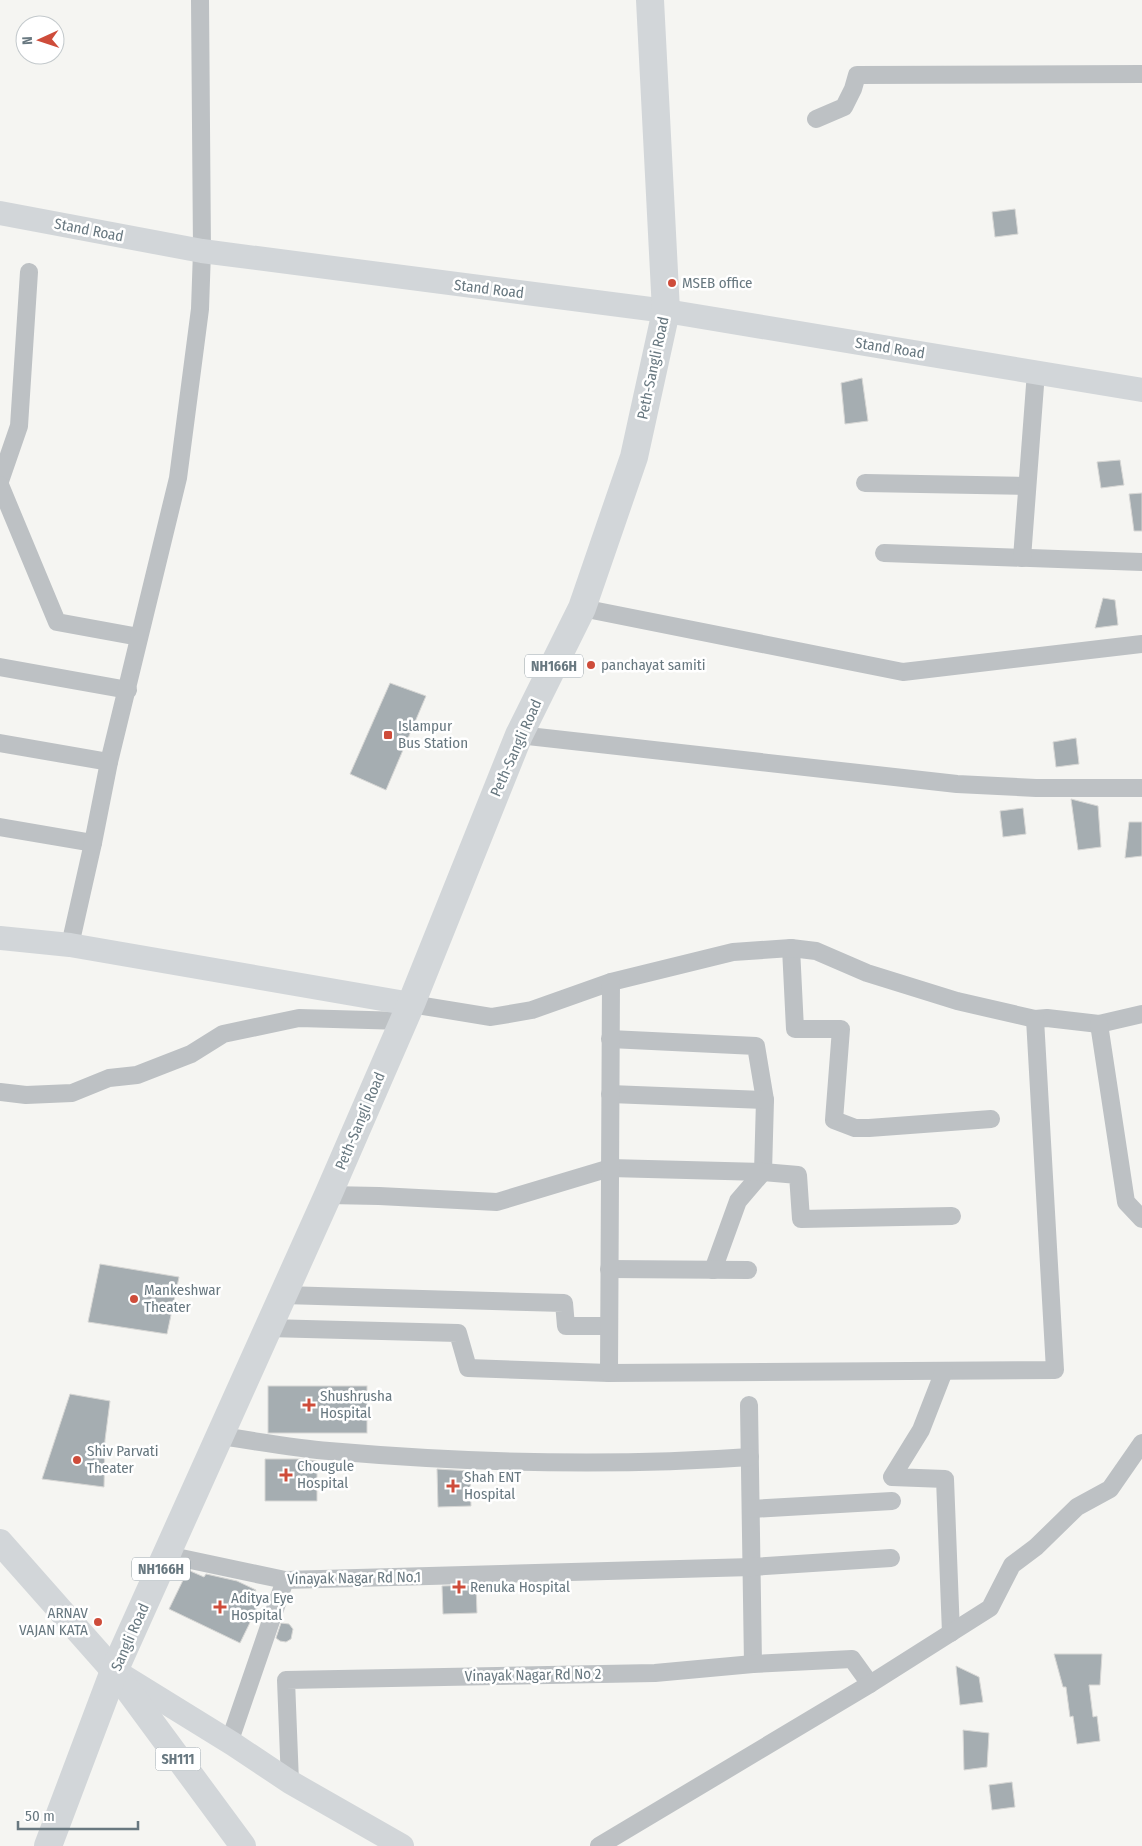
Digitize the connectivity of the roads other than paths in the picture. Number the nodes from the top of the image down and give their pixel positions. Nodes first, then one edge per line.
1 (200, 0) edge
2 (650, 0) edge
3 (1142, 74) edge
4 (816, 119) dead end
5 (0, 213) edge
6 (202, 251) junction
7 (29, 272) dead end
8 (666, 311) junction
9 (1036, 372) junction
10 (1142, 390) edge
11 (0, 481) edge
12 (865, 483) dead end
13 (0, 485) edge
14 (1027, 486) junction
15 (884, 553) dead end
16 (1022, 558) junction
17 (1142, 562) edge
18 (582, 608) junction
19 (139, 637) junction
20 (1142, 644) edge
21 (0, 667) edge
22 (128, 690) junction
23 (519, 734) junction
24 (0, 743) edge
25 (108, 762) junction
26 (1142, 788) edge
27 (0, 827) edge
28 (93, 843) junction
29 (0, 938) edge
30 (70, 945) junction
31 (791, 948) junction
32 (610, 982) junction
33 (407, 1012) junction
34 (1142, 1014) edge
35 (1035, 1019) junction
36 (1099, 1024) junction
37 (610, 1039) junction
38 (0, 1092) edge
39 (610, 1094) junction
40 (765, 1100) junction
41 (991, 1119) dead end
42 (610, 1168) junction
43 (762, 1172) junction
44 (328, 1195) junction
45 (952, 1216) dead end
46 (1142, 1219) edge
47 (609, 1269) junction
48 (712, 1270) junction
49 (748, 1270) dead end
50 (283, 1295) junction
51 (609, 1326) junction
52 (268, 1328) junction
53 (944, 1371) junction
54 (609, 1373) junction
55 (749, 1405) dead end
56 (220, 1436) junction
57 (1142, 1443) edge
58 (750, 1456) junction
59 (892, 1501) dead end
60 (751, 1509) junction
61 (0, 1542) edge
62 (167, 1555) junction
63 (891, 1558) dead end
64 (752, 1567) junction
65 (285, 1580) junction
66 (951, 1633) junction
67 (754, 1664) junction
68 (114, 1671) junction
69 (870, 1684) junction
70 (229, 1743) junction
71 (290, 1782) junction
72 (48, 1846) edge
73 (243, 1846) edge
74 (402, 1846) edge
75 (599, 1846) edge

1 - 6 street
2 - 8 highway, Peth-Sangli Road / NH166H
3 - 4 street
5 - 6 main road, Stand Road
6 - 8 main road, Stand Road
6 - 19 street
7 - 11 street
8 - 9 main road, Stand Road
8 - 18 highway, Peth-Sangli Road / NH166H
9 - 10 main road, Stand Road
9 - 14 street
12 - 14 street
13 - 19 street
14 - 16 street
15 - 16 street
16 - 17 street
18 - 20 street
18 - 23 highway, Peth-Sangli Road / NH166H
19 - 22 street
21 - 22 street
22 - 25 street
23 - 26 street
23 - 33 highway, Peth-Sangli Road / NH166H
24 - 25 street
25 - 28 street
27 - 28 street
28 - 30 street
29 - 30 main road
30 - 33 main road
31 - 32 street
31 - 35 street
31 - 41 street
32 - 33 street
32 - 37 street
33 - 38 street
33 - 44 highway, Peth-Sangli Road / NH166H
34 - 36 street
35 - 36 street
35 - 53 street
36 - 46 street
37 - 39 street
37 - 40 street
39 - 40 street
39 - 42 street
40 - 43 street
42 - 43 street
42 - 44 street
42 - 47 street
43 - 45 street
43 - 48 street
44 - 50 highway, Peth-Sangli Road / NH166H
47 - 48 street
47 - 51 street
48 - 49 street
50 - 51 street
50 - 52 highway, Sangli Road / NH166H
51 - 54 street
52 - 54 street
52 - 56 highway, Sangli Road / NH166H
53 - 54 street
53 - 66 street
55 - 58 street
56 - 58 street
56 - 62 highway, Sangli Road / NH166H
57 - 66 street
58 - 60 street
59 - 60 street
60 - 64 street
61 - 68 main road
62 - 65 street, Vinayak Nagar Rd No.1
62 - 68 highway, Sangli Road / NH166H
63 - 64 street, Vinayak Nagar Rd No.1
64 - 65 street, Vinayak Nagar Rd No.1
64 - 67 street
65 - 70 street
66 - 69 street
67 - 69 street, Vinayak Nagar Rd No 2
67 - 71 street, Vinayak Nagar Rd No 2
68 - 70 main road
68 - 72 highway, Sangli Road / NH166H
68 - 73 main road, SH111
69 - 75 street
70 - 71 main road
71 - 74 main road

